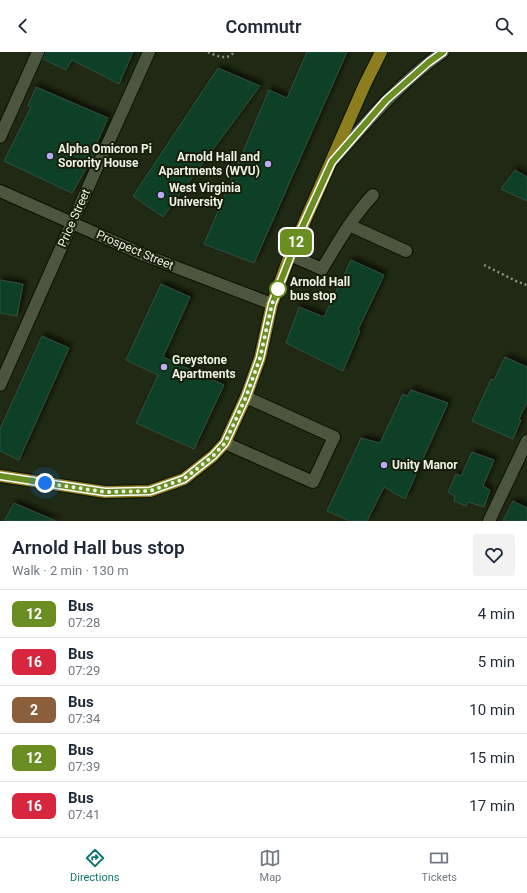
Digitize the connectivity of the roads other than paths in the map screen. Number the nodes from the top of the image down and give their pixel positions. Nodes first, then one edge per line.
1 (38, 52) edge
2 (149, 52) edge
3 (381, 52) edge
4 (443, 52) edge
5 (0, 137) edge
6 (332, 162) junction
7 (0, 191) edge
8 (373, 195) dead end
9 (72, 223) junction
10 (349, 225) junction
11 (406, 251) dead end
12 (290, 255) junction
13 (272, 304) junction
14 (0, 385) edge
15 (246, 397) junction
16 (527, 442) edge
17 (225, 443) junction
18 (0, 476) edge
19 (488, 521) edge

1 - 5 street
2 - 9 street, Price Street
3 - 6 main road
4 - 6 street
6 - 12 main road
7 - 9 street, Prospect Street
8 - 10 street
9 - 13 street, Prospect Street
9 - 14 street, Price Street
10 - 11 street
10 - 12 street
12 - 13 main road
13 - 15 main road
15 - 17 main road
15 - 17 street
16 - 19 street
17 - 18 main road

